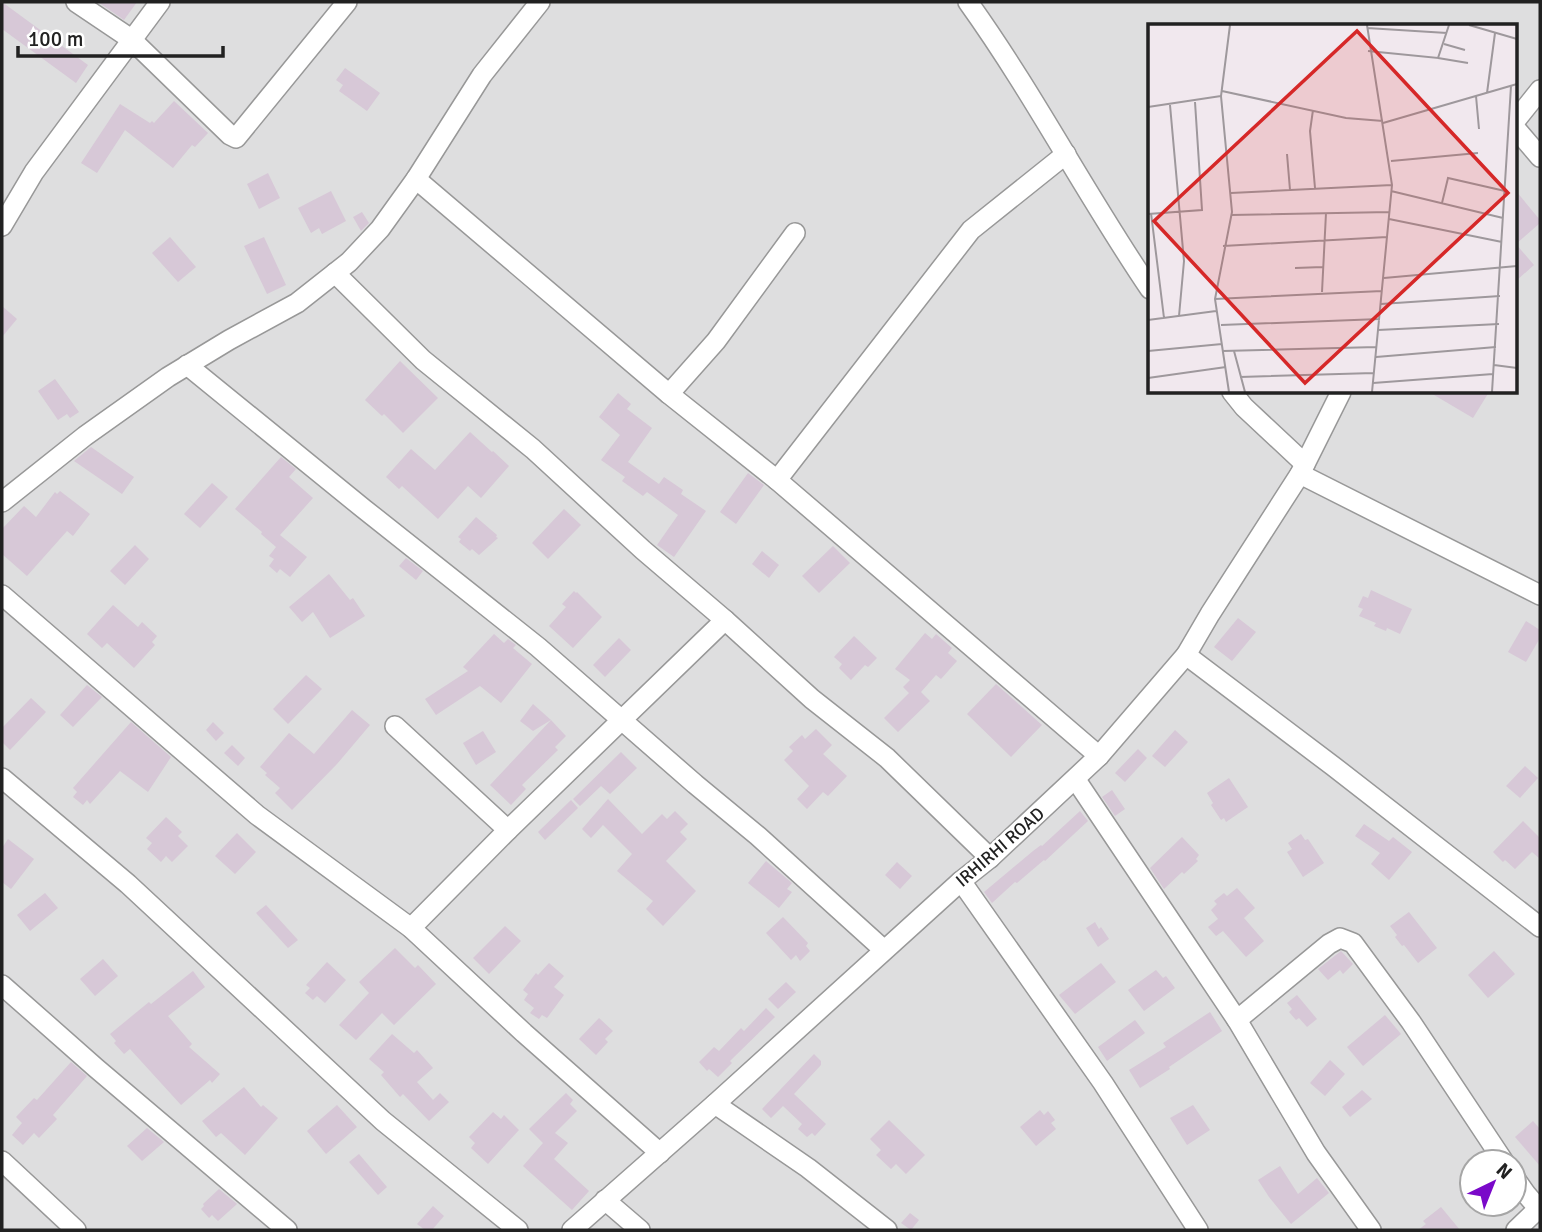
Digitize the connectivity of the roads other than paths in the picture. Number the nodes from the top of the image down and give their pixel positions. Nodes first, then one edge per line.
1 (76, 2) edge
2 (160, 2) edge
3 (347, 2) edge
4 (540, 2) edge
5 (968, 2) edge
6 (131, 39) junction
7 (1540, 90) edge
8 (1518, 118) edge
9 (1518, 131) edge
10 (1066, 154) junction
11 (1540, 157) edge
12 (416, 179) junction
13 (2, 226) edge
14 (794, 233) dead end
15 (335, 273) junction
16 (1148, 286) edge
17 (187, 365) junction
18 (669, 394) junction
19 (1234, 394) edge
20 (1340, 394) edge
21 (1302, 469) junction
22 (777, 480) junction
23 (2, 502) edge
24 (1540, 595) edge
25 (2, 596) edge
26 (725, 620) junction
27 (1186, 655) junction
28 (621, 719) junction
29 (395, 726) dead end
30 (1100, 756) junction
31 (2, 778) edge
32 (1076, 780) junction
33 (508, 830) junction
34 (990, 858) junction
35 (961, 881) junction
36 (1540, 927) edge
37 (411, 928) junction
38 (884, 950) junction
39 (2, 985) edge
40 (1237, 1020) junction
41 (715, 1104) junction
42 (1495, 1148) edge
43 (660, 1153) junction
44 (2, 1161) edge
45 (605, 1200) junction
46 (1539, 1208) edge
47 (76, 1230) edge
48 (288, 1230) edge
49 (518, 1230) edge
50 (572, 1230) edge
51 (640, 1230) edge
52 (887, 1230) edge
53 (1198, 1230) edge
54 (1371, 1230) edge
55 (1516, 1230) edge

1 - 6 street
2 - 6 street
3 - 6 street
4 - 12 street
5 - 10 street
6 - 13 street
7 - 8 street
9 - 11 street
10 - 16 street
10 - 22 street
12 - 15 street
12 - 18 street
14 - 18 street
15 - 17 street
15 - 26 street
17 - 23 street
17 - 28 street
18 - 22 street
19 - 21 street
20 - 21 street, IRHIRHI ROAD
21 - 24 street
21 - 27 street, IRHIRHI ROAD
22 - 30 street
25 - 37 street
26 - 28 street
26 - 34 street
27 - 30 street, IRHIRHI ROAD
27 - 36 street
28 - 33 street
28 - 38 street
29 - 33 street
30 - 32 street, IRHIRHI ROAD
31 - 49 street
32 - 34 street, IRHIRHI ROAD
32 - 40 street
33 - 37 street
34 - 35 street, IRHIRHI ROAD
35 - 38 street, IRHIRHI ROAD
35 - 53 street
37 - 43 street
38 - 41 street, IRHIRHI ROAD
39 - 48 street
40 - 42 street
40 - 54 street
41 - 43 street, IRHIRHI ROAD
41 - 52 street
43 - 45 street, IRHIRHI ROAD
44 - 47 street
45 - 50 street, IRHIRHI ROAD
45 - 51 street
46 - 55 street

